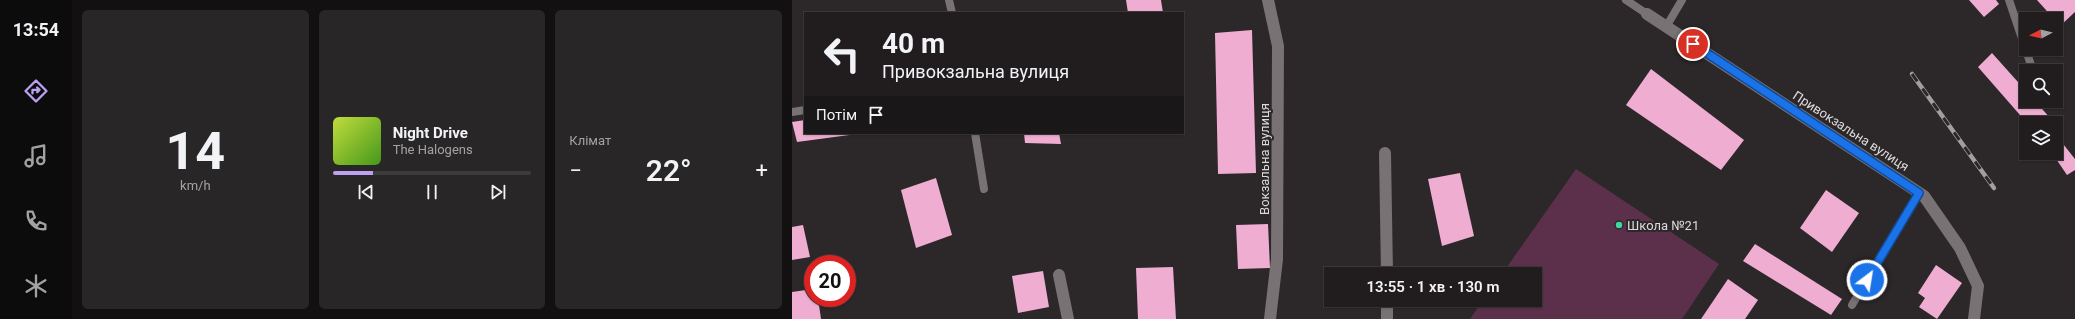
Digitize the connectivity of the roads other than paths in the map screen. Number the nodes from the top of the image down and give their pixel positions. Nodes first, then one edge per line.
1 (949, 0) edge
2 (1268, 0) edge
3 (1626, 0) edge
4 (1682, 0) edge
5 (2009, 0) edge
6 (952, 12) edge
7 (1647, 14) joint
8 (1666, 27) junction
9 (2031, 64) edge
10 (804, 110) edge
11 (792, 112) edge
12 (975, 134) edge
13 (1385, 153) dead end
14 (984, 189) dead end
15 (1919, 193) junction
16 (1387, 267) edge
17 (1059, 275) dead end
18 (1852, 305) dead end
19 (1387, 307) edge
20 (1068, 319) edge
21 (1270, 319) edge
22 (1386, 319) edge
23 (1974, 319) edge

1 - 6 lane
2 - 21 street, Вокзальна вулиця
3 - 7 lane
4 - 8 lane
5 - 9 lane
7 - 8 street, Привокзальна вулиця
8 - 15 street, Привокзальна вулиця
10 - 11 lane
12 - 14 lane
13 - 16 street
15 - 18 lane
15 - 23 street, Привокзальна вулиця
17 - 20 street
19 - 22 street

